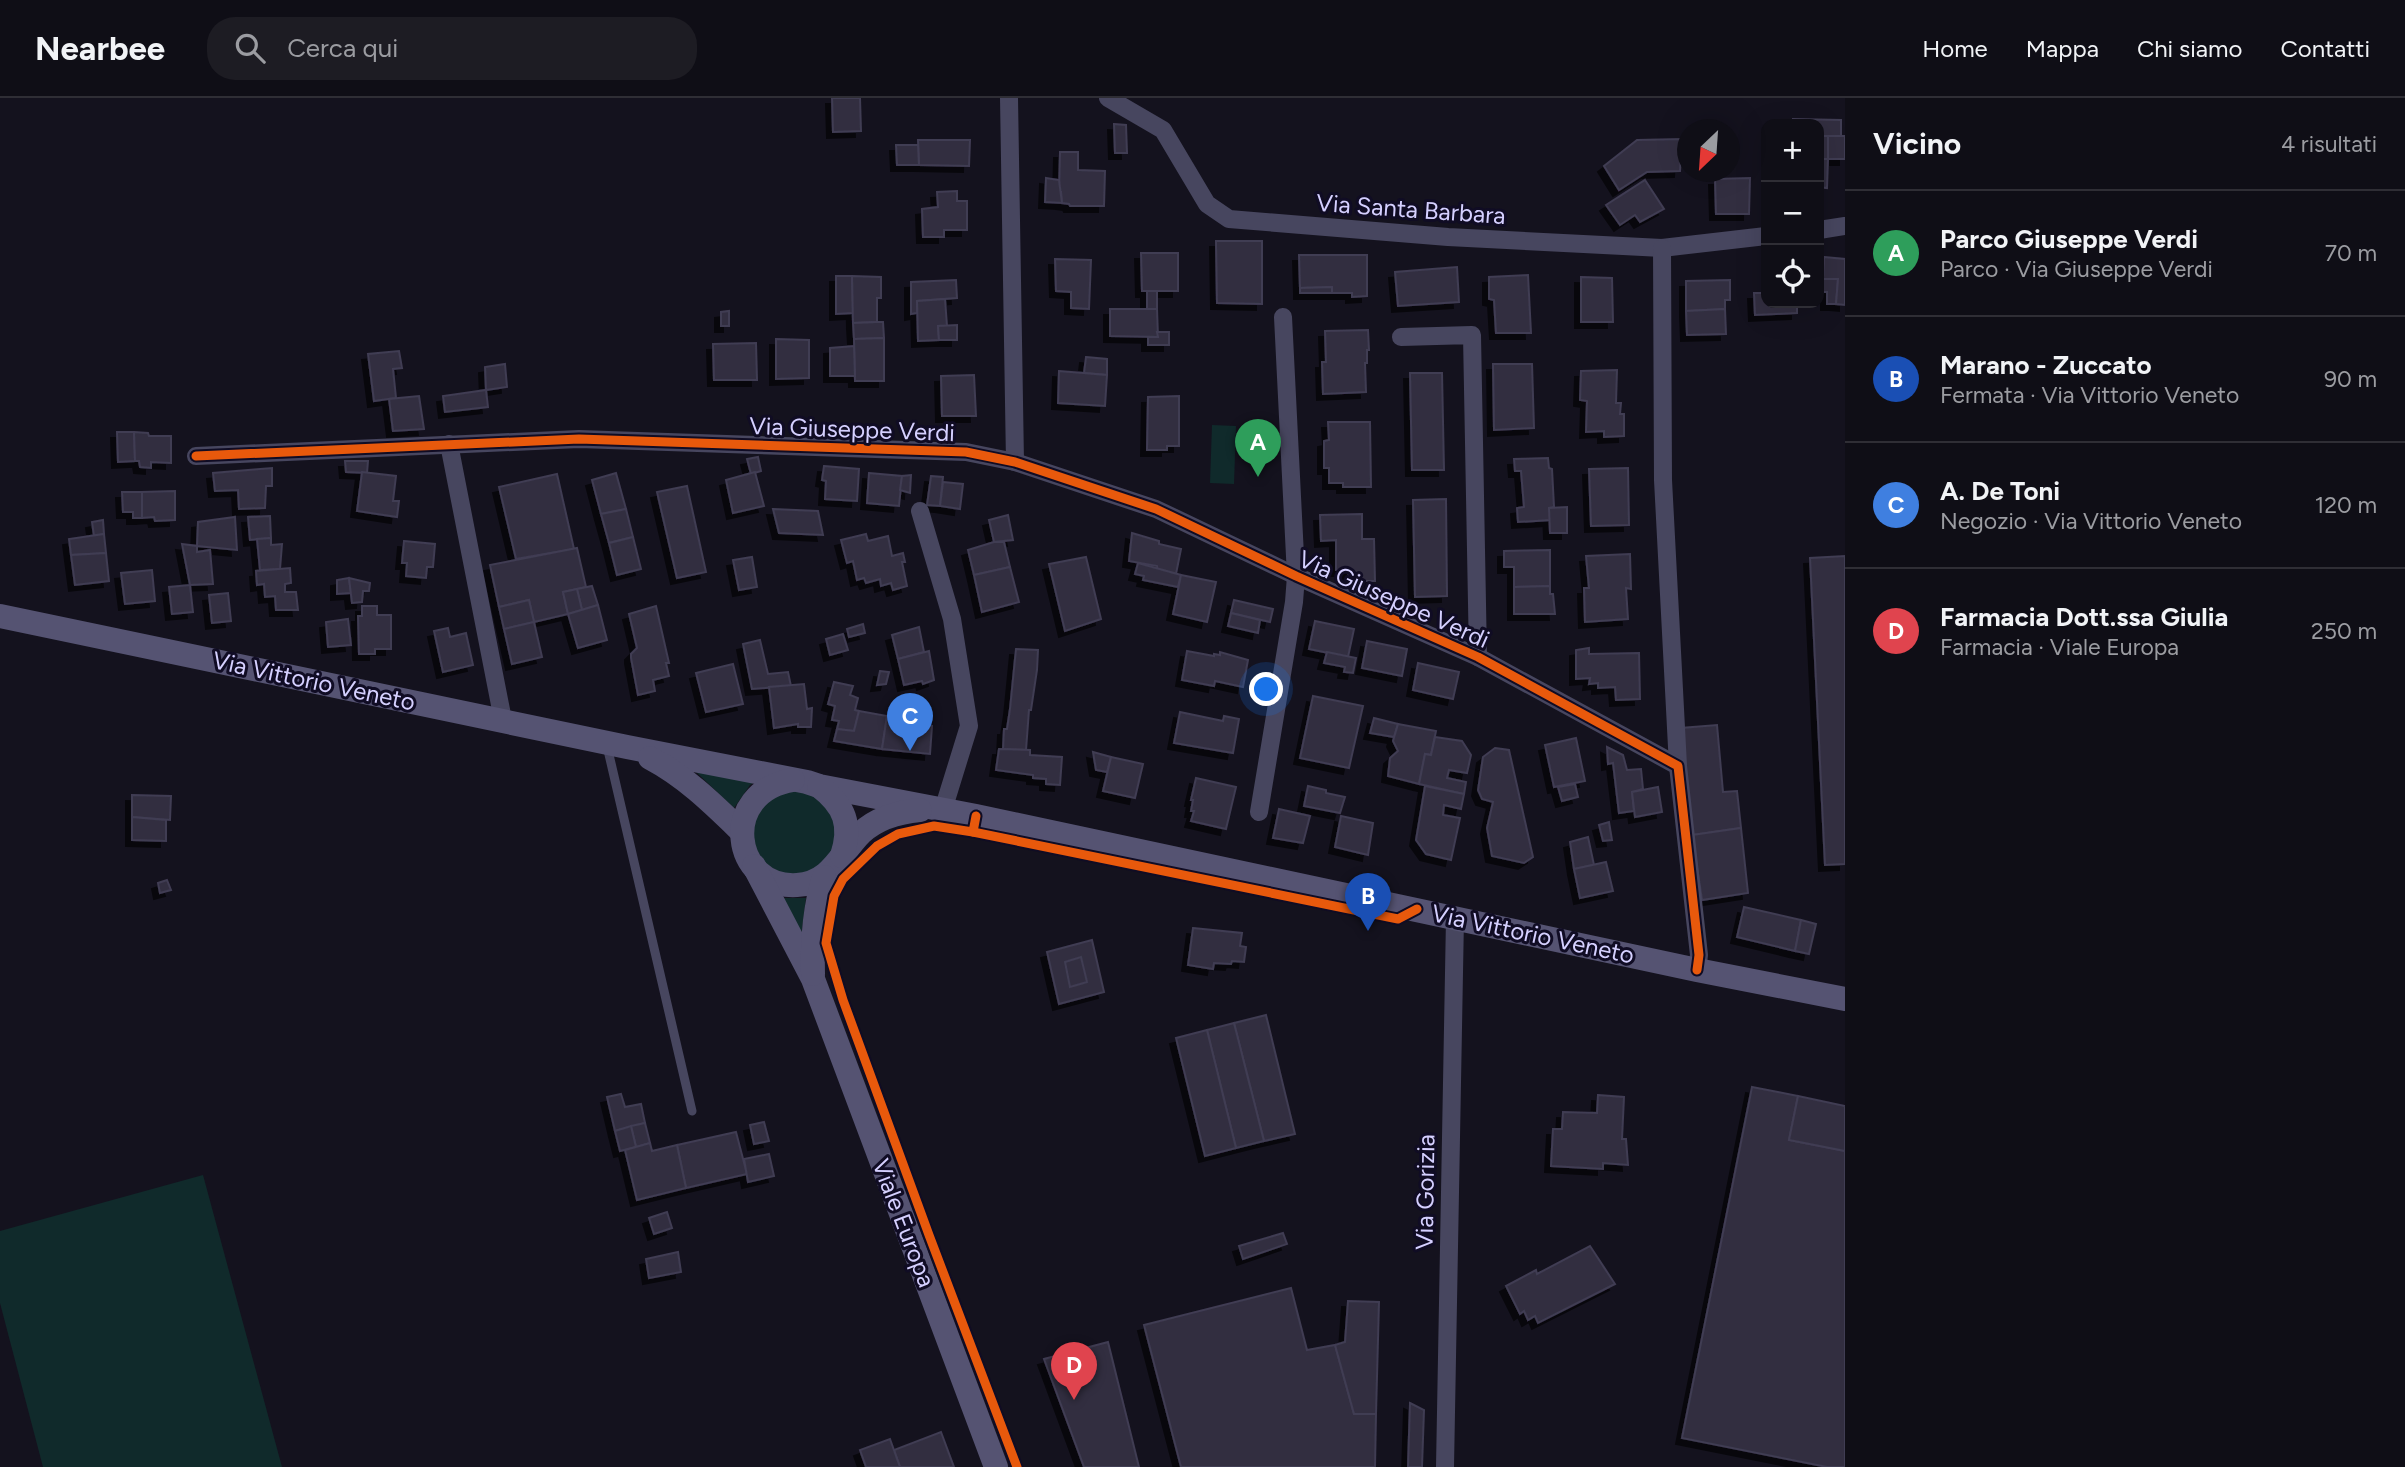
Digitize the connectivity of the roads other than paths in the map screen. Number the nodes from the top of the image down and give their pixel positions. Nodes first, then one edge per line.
1 (1009, 98) edge
2 (1108, 98) edge
3 (1845, 226) edge
4 (1824, 229) edge
5 (1761, 237) edge
6 (1662, 248) junction
7 (1283, 317) dead end
8 (1402, 337) dead end
9 (449, 444) junction
10 (196, 456) dead end
11 (1015, 462) junction
12 (920, 511) dead end
13 (1296, 576) junction
14 (0, 617) edge
15 (1478, 657) junction
16 (503, 720) junction
17 (617, 744) junction
18 (1678, 766) junction
19 (794, 780) junction
20 (819, 786) junction
21 (938, 809) junction
22 (1259, 812) dead end
23 (742, 832) junction
24 (842, 857) junction
25 (754, 866) junction
26 (824, 877) junction
27 (1455, 918) junction
28 (1697, 970) junction
29 (813, 979) junction
30 (1845, 999) edge
31 (692, 1111) dead end
32 (996, 1467) edge
33 (1445, 1467) edge

1 - 11 street
2 - 6 street, Via Santa Barbara
3 - 4 street
5 - 6 street, Via Santa Barbara
6 - 18 street
7 - 13 street, Via Giuseppe Verdi
8 - 15 street, Via Giuseppe Verdi
9 - 10 street, Via Giuseppe Verdi
9 - 11 street, Via Giuseppe Verdi
9 - 16 street
11 - 13 street, Via Giuseppe Verdi
12 - 21 street
13 - 15 street, Via Giuseppe Verdi
13 - 22 street, Via Giuseppe Verdi
14 - 16 main road, Via Vittorio Veneto
15 - 18 street, Via Giuseppe Verdi
16 - 17 main road, Via Vittorio Veneto
17 - 19 main road, Via Vittorio Veneto
17 - 23 main road, Via Vittorio Veneto
17 - 31 lane
18 - 28 street
19 - 20 main road, Via Vittorio Veneto
19 - 23 main road
20 - 21 main road, Via Vittorio Veneto
20 - 24 main road
21 - 24 main road, Via Vittorio Veneto
21 - 27 main road, Via Vittorio Veneto
23 - 25 main road, Via Vittorio Veneto
24 - 26 main road, Via Vittorio Veneto
25 - 26 main road
25 - 29 main road, Viale Europa
26 - 29 main road, Viale Europa
27 - 28 main road, Via Vittorio Veneto
27 - 33 street, Via Gorizia
28 - 30 main road, Via Vittorio Veneto
29 - 32 main road, Viale Europa

